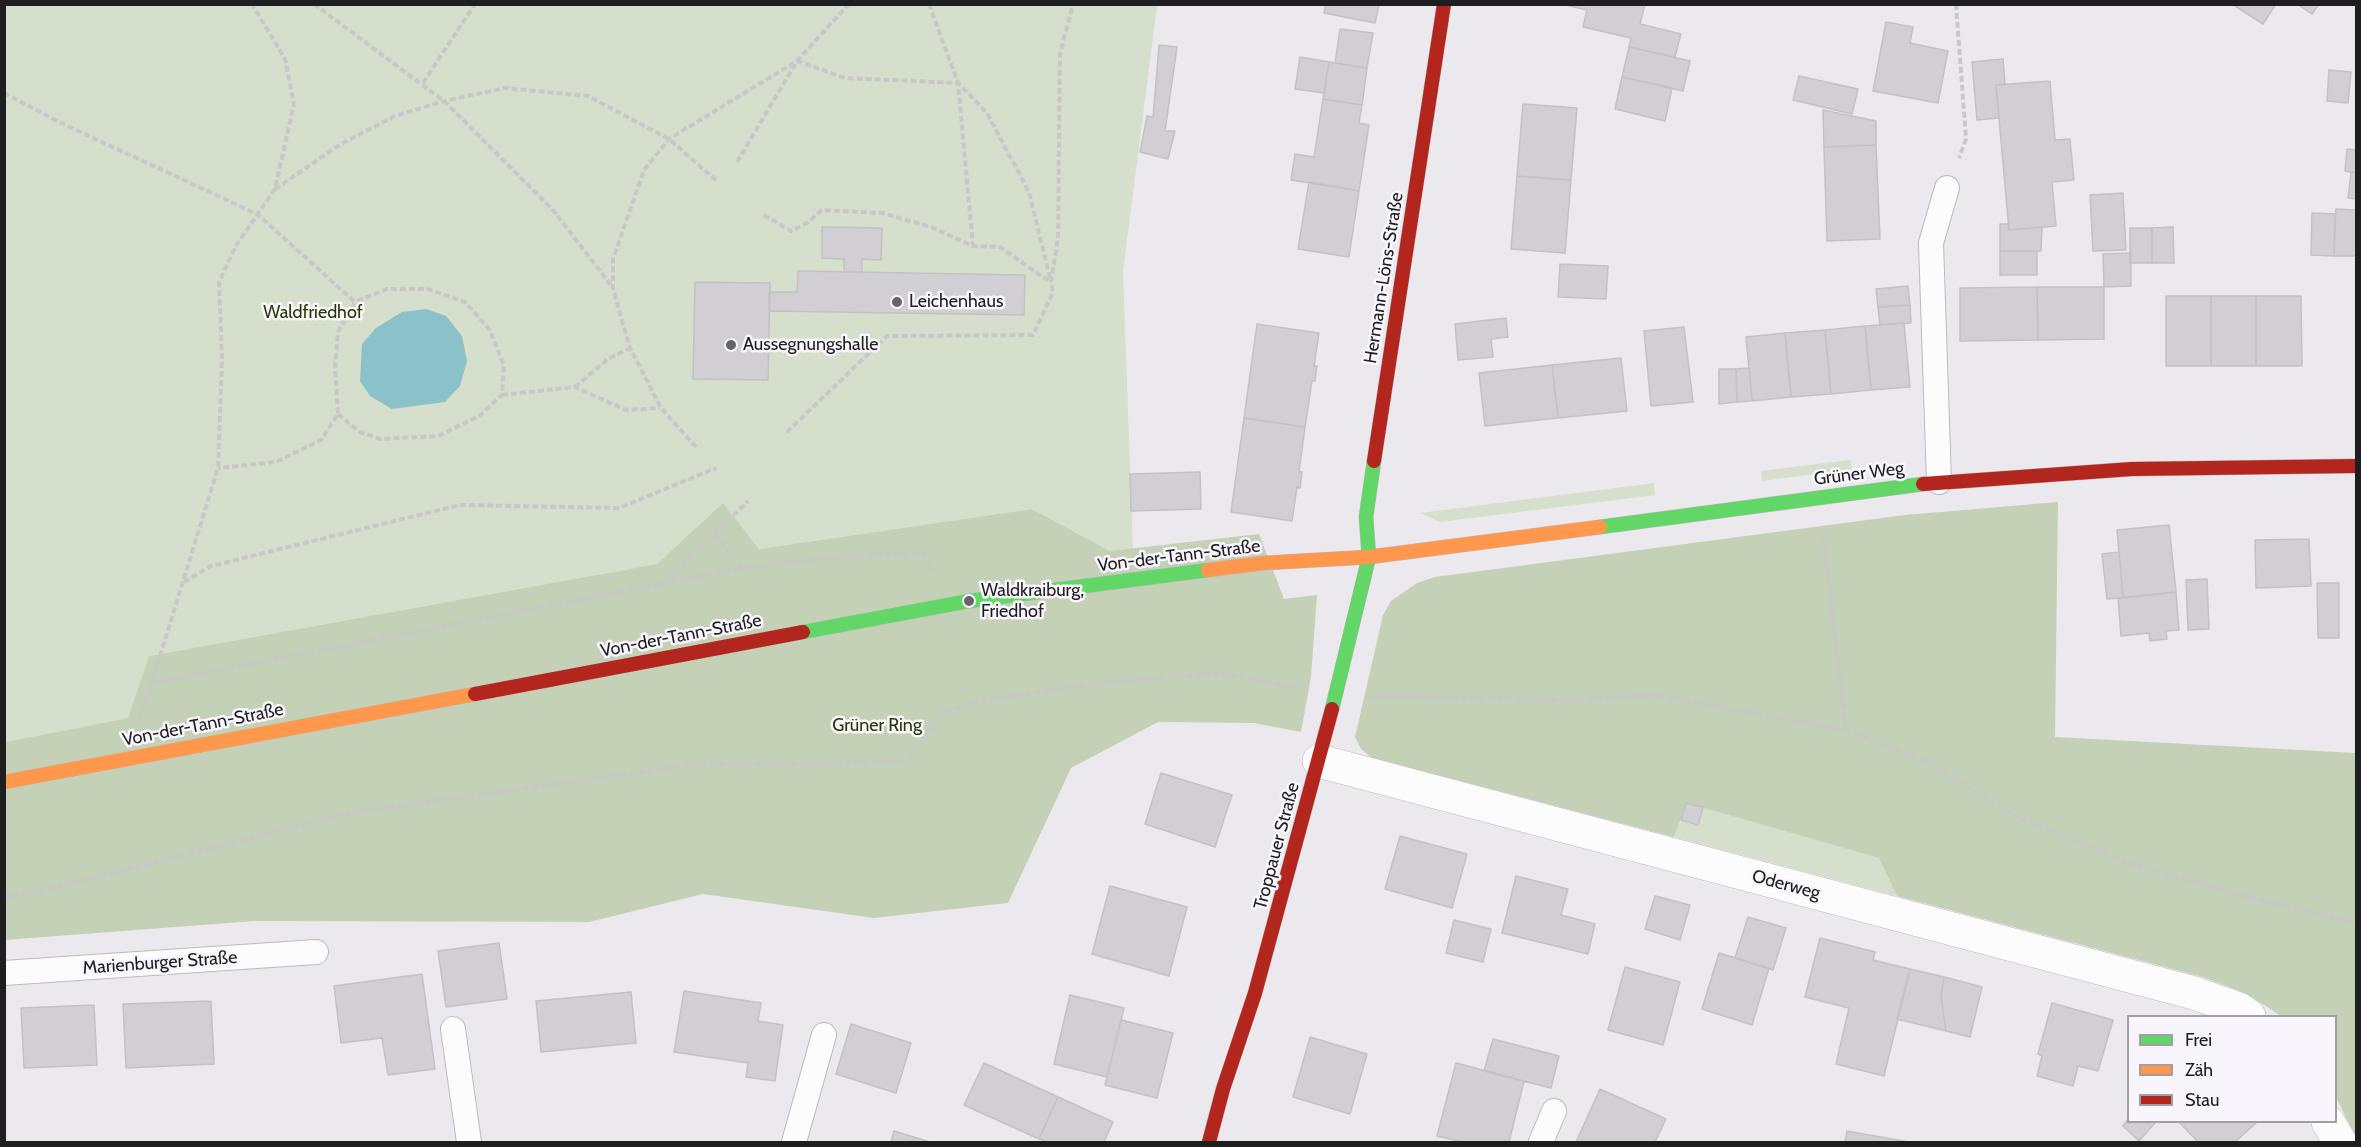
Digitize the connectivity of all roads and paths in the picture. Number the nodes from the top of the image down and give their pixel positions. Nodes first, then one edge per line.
1 (252, 4) edge
2 (314, 4) edge
3 (475, 4) edge
4 (849, 4) edge
5 (929, 4) edge
6 (1073, 4) edge
7 (1444, 4) edge
8 (1956, 4) edge
9 (797, 61) junction
10 (423, 83) junction
11 (958, 83) junction
12 (4, 93) edge
13 (444, 100) junction
14 (669, 139) junction
15 (737, 162) dead end
16 (717, 181) dead end
17 (1947, 188) joint
18 (275, 189) junction
19 (257, 214) junction
20 (764, 215) dead end
21 (973, 246) junction
22 (1051, 282) junction
23 (613, 289) junction
24 (356, 302) junction
25 (630, 348) junction
26 (575, 387) junction
27 (502, 395) junction
28 (661, 408) junction
29 (338, 414) junction
30 (788, 432) dead end
31 (696, 447) dead end
32 (2356, 466) edge
33 (218, 468) junction
34 (716, 468) dead end
35 (1939, 482) junction
36 (1825, 496) junction
37 (748, 501) dead end
38 (715, 535) junction
39 (1369, 557) junction
40 (743, 568) junction
41 (935, 573) dead end
42 (184, 582) junction
43 (660, 586) junction
44 (152, 683) junction
45 (1335, 695) junction
46 (136, 726) dead end
47 (1846, 729) junction
48 (1319, 761) junction
49 (4, 782) edge
50 (4, 898) edge
51 (2356, 923) edge
52 (316, 952) dead end
53 (4, 973) edge
54 (2246, 1015) edge
55 (453, 1029) dead end
56 (824, 1035) dead end
57 (1554, 1112) dead end
58 (2329, 1123) edge
59 (469, 1143) edge
60 (794, 1143) edge
61 (1209, 1143) edge
62 (1541, 1143) edge
63 (2340, 1143) edge

1 - 18 path
2 - 10 path
3 - 10 path
4 - 9 path
5 - 11 path
6 - 22 path
7 - 39 street, Hermann-Löns-Straße
8 - 17 path
9 - 11 path
9 - 14 path
9 - 15 path
10 - 13 path
11 - 21 path
11 - 22 path
12 - 19 path
13 - 14 path
13 - 18 path
13 - 23 path
14 - 16 path
14 - 23 path
17 - 35 lane
18 - 19 path
19 - 24 path
19 - 33 path
20 - 21 path
21 - 22 path
22 - 30 path
23 - 25 path
24 - 27 path
24 - 29 path
25 - 26 path
25 - 28 path
26 - 27 path
26 - 28 path
27 - 29 path
28 - 31 path
29 - 33 path
32 - 35 street, Grüner Weg
33 - 42 path
34 - 42 path
35 - 36 street, Grüner Weg
36 - 39 street, Grüner Weg
36 - 47 path
37 - 38 path
38 - 40 path
38 - 43 path
39 - 45 street, Troppauer Straße
39 - 49 street, Von-der-Tann-Straße
40 - 41 path
40 - 43 path
42 - 44 path
43 - 44 path
44 - 46 path
45 - 47 path
45 - 48 street, Troppauer Straße
45 - 50 path
47 - 51 path
48 - 54 street, Oderweg
48 - 61 street, Troppauer Straße
52 - 53 lane, Marienburger Straße
55 - 59 lane
56 - 60 lane
57 - 62 lane
58 - 63 street

